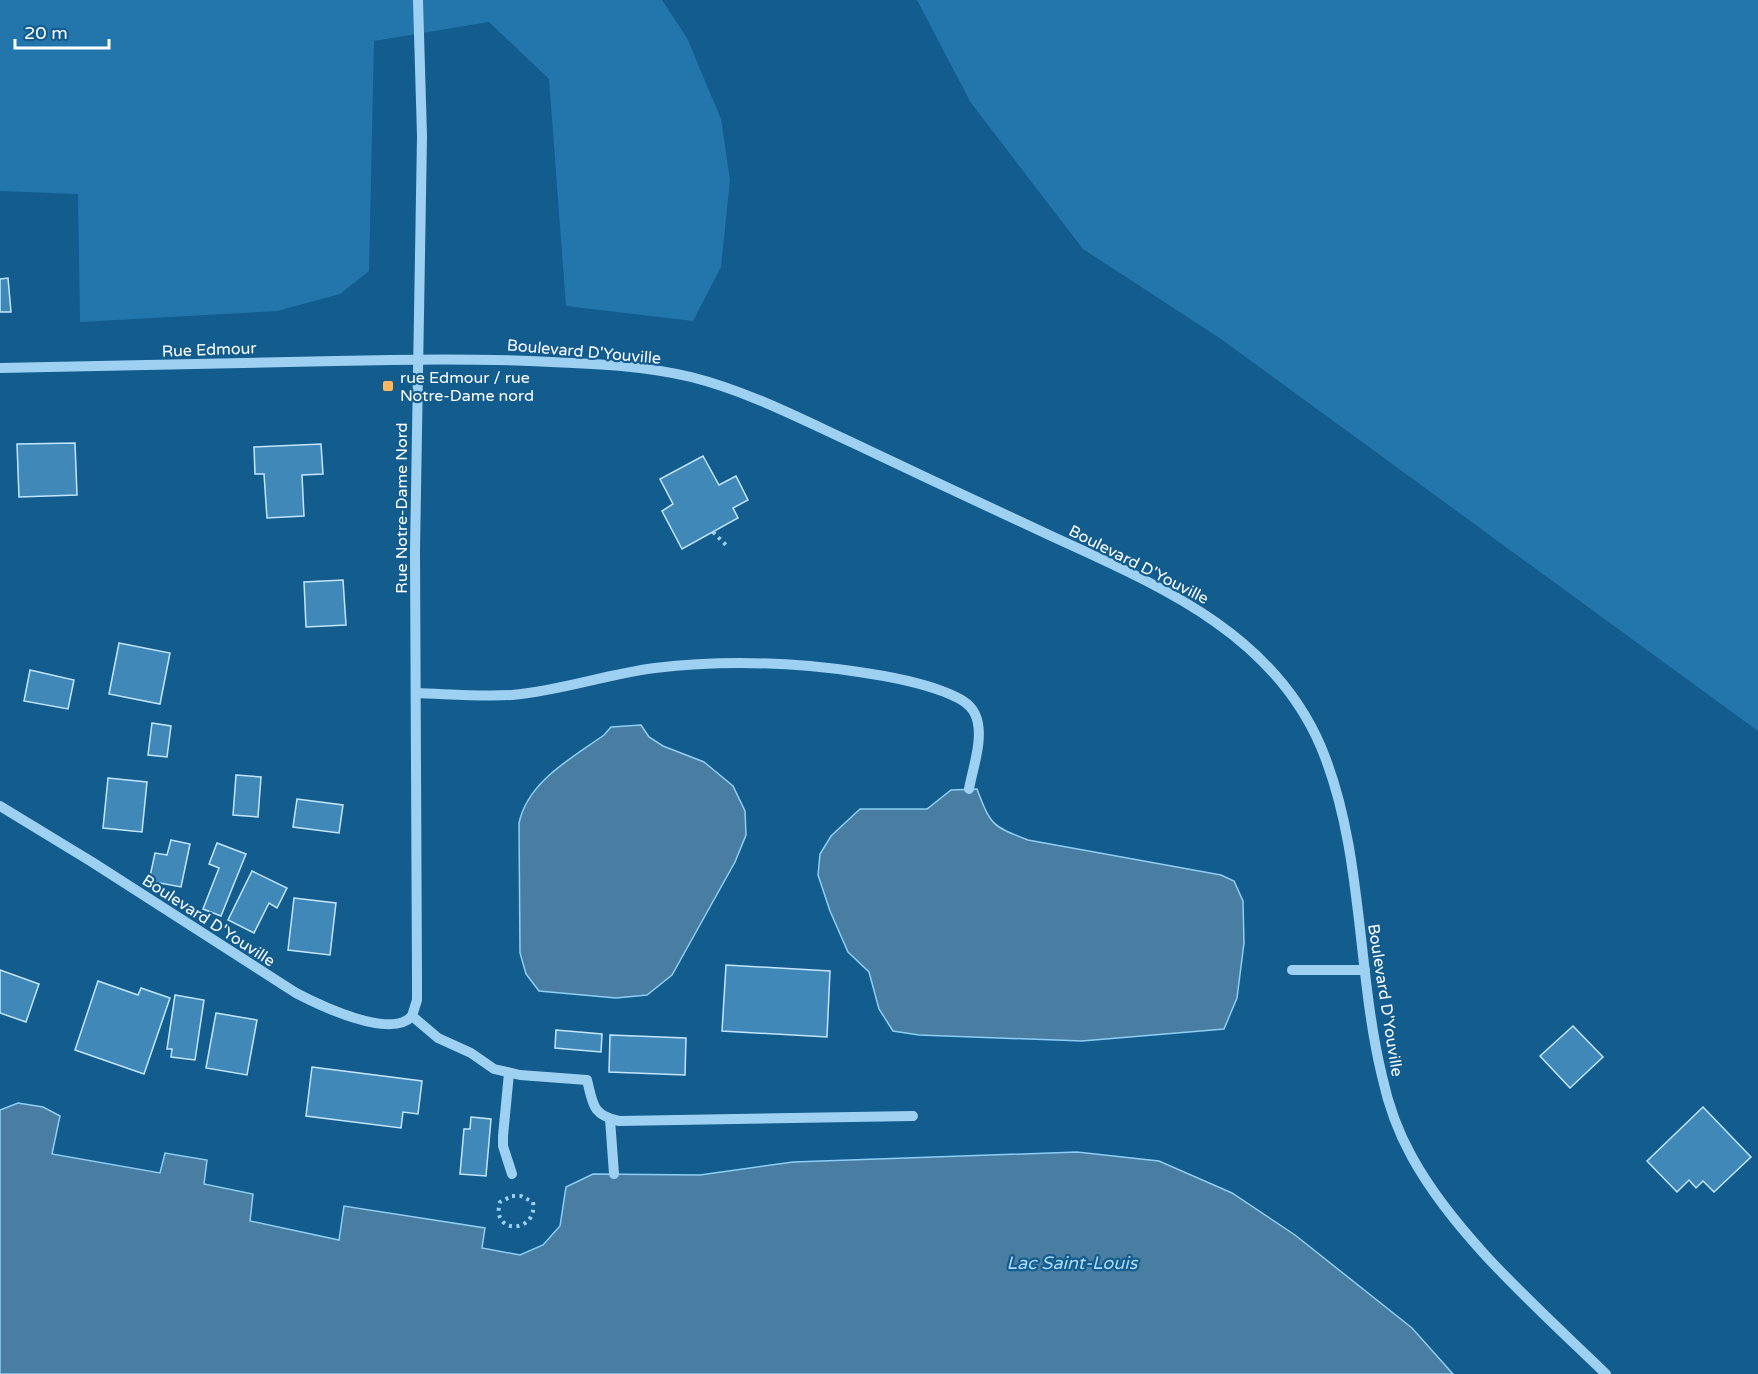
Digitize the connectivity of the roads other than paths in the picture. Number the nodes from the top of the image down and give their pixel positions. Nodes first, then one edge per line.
1 (418, 0) edge
2 (418, 359) junction
3 (0, 368) edge
4 (417, 693) junction
5 (969, 789) dead end
6 (0, 806) edge
7 (1292, 970) dead end
8 (1365, 970) junction
9 (412, 1016) junction
10 (509, 1073) junction
11 (913, 1116) dead end
12 (610, 1119) junction
13 (512, 1174) dead end
14 (614, 1174) dead end
15 (1606, 1374) edge

1 - 2 street, Rue Notre-Dame Nord
2 - 3 street, Rue Edmour
2 - 4 street, Rue Notre-Dame Nord
2 - 8 street, Boulevard D'Youville
4 - 5 street
4 - 9 street, Rue Notre-Dame Nord
6 - 9 street, Boulevard D'Youville
7 - 8 street
8 - 15 street, Boulevard D'Youville
9 - 10 street
10 - 12 street
10 - 13 street
11 - 12 street
12 - 14 street

